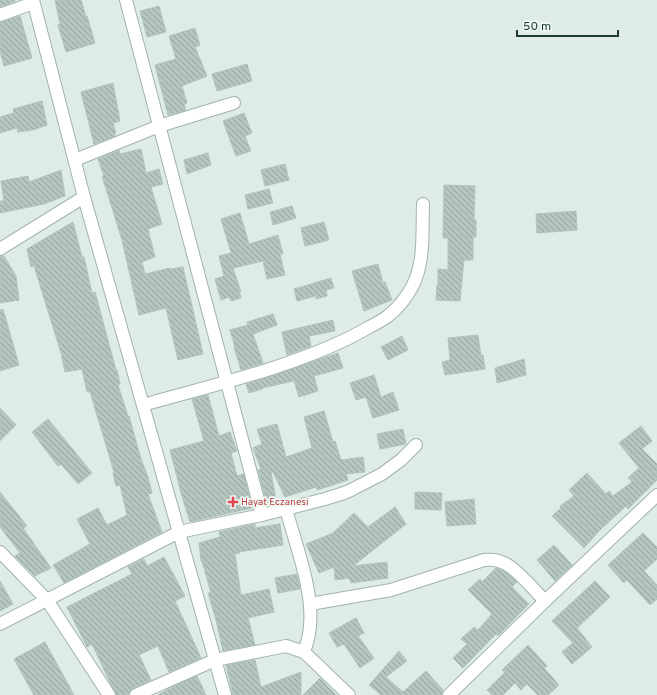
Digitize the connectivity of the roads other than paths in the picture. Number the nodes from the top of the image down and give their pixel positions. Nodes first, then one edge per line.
1 (126, 0) edge
2 (33, 2) edge
3 (0, 15) edge
4 (234, 103) dead end
5 (159, 126) junction
6 (75, 160) junction
7 (84, 197) junction
8 (423, 204) dead end
9 (0, 249) edge
10 (227, 382) junction
11 (143, 405) junction
12 (416, 445) dead end
13 (657, 495) edge
14 (286, 509) junction
15 (262, 515) junction
16 (179, 532) junction
17 (0, 552) edge
18 (47, 600) junction
19 (545, 601) junction
20 (310, 604) junction
21 (0, 624) edge
22 (304, 652) junction
23 (215, 660) junction
24 (109, 695) edge
25 (136, 695) edge
26 (225, 695) edge
27 (349, 695) edge
28 (449, 695) edge

1 - 5 street
2 - 3 street
2 - 6 street
4 - 5 street
5 - 6 street
5 - 10 street
6 - 7 street
7 - 9 street
7 - 11 street
8 - 10 street
10 - 11 street
10 - 15 street
11 - 16 street
12 - 14 street
13 - 19 street
14 - 15 street
14 - 20 street
15 - 16 street
16 - 18 street
16 - 23 street
17 - 18 street
18 - 21 street
18 - 24 street
19 - 20 street
19 - 28 street
20 - 22 street
22 - 23 street
22 - 27 street
23 - 25 street
23 - 26 street

